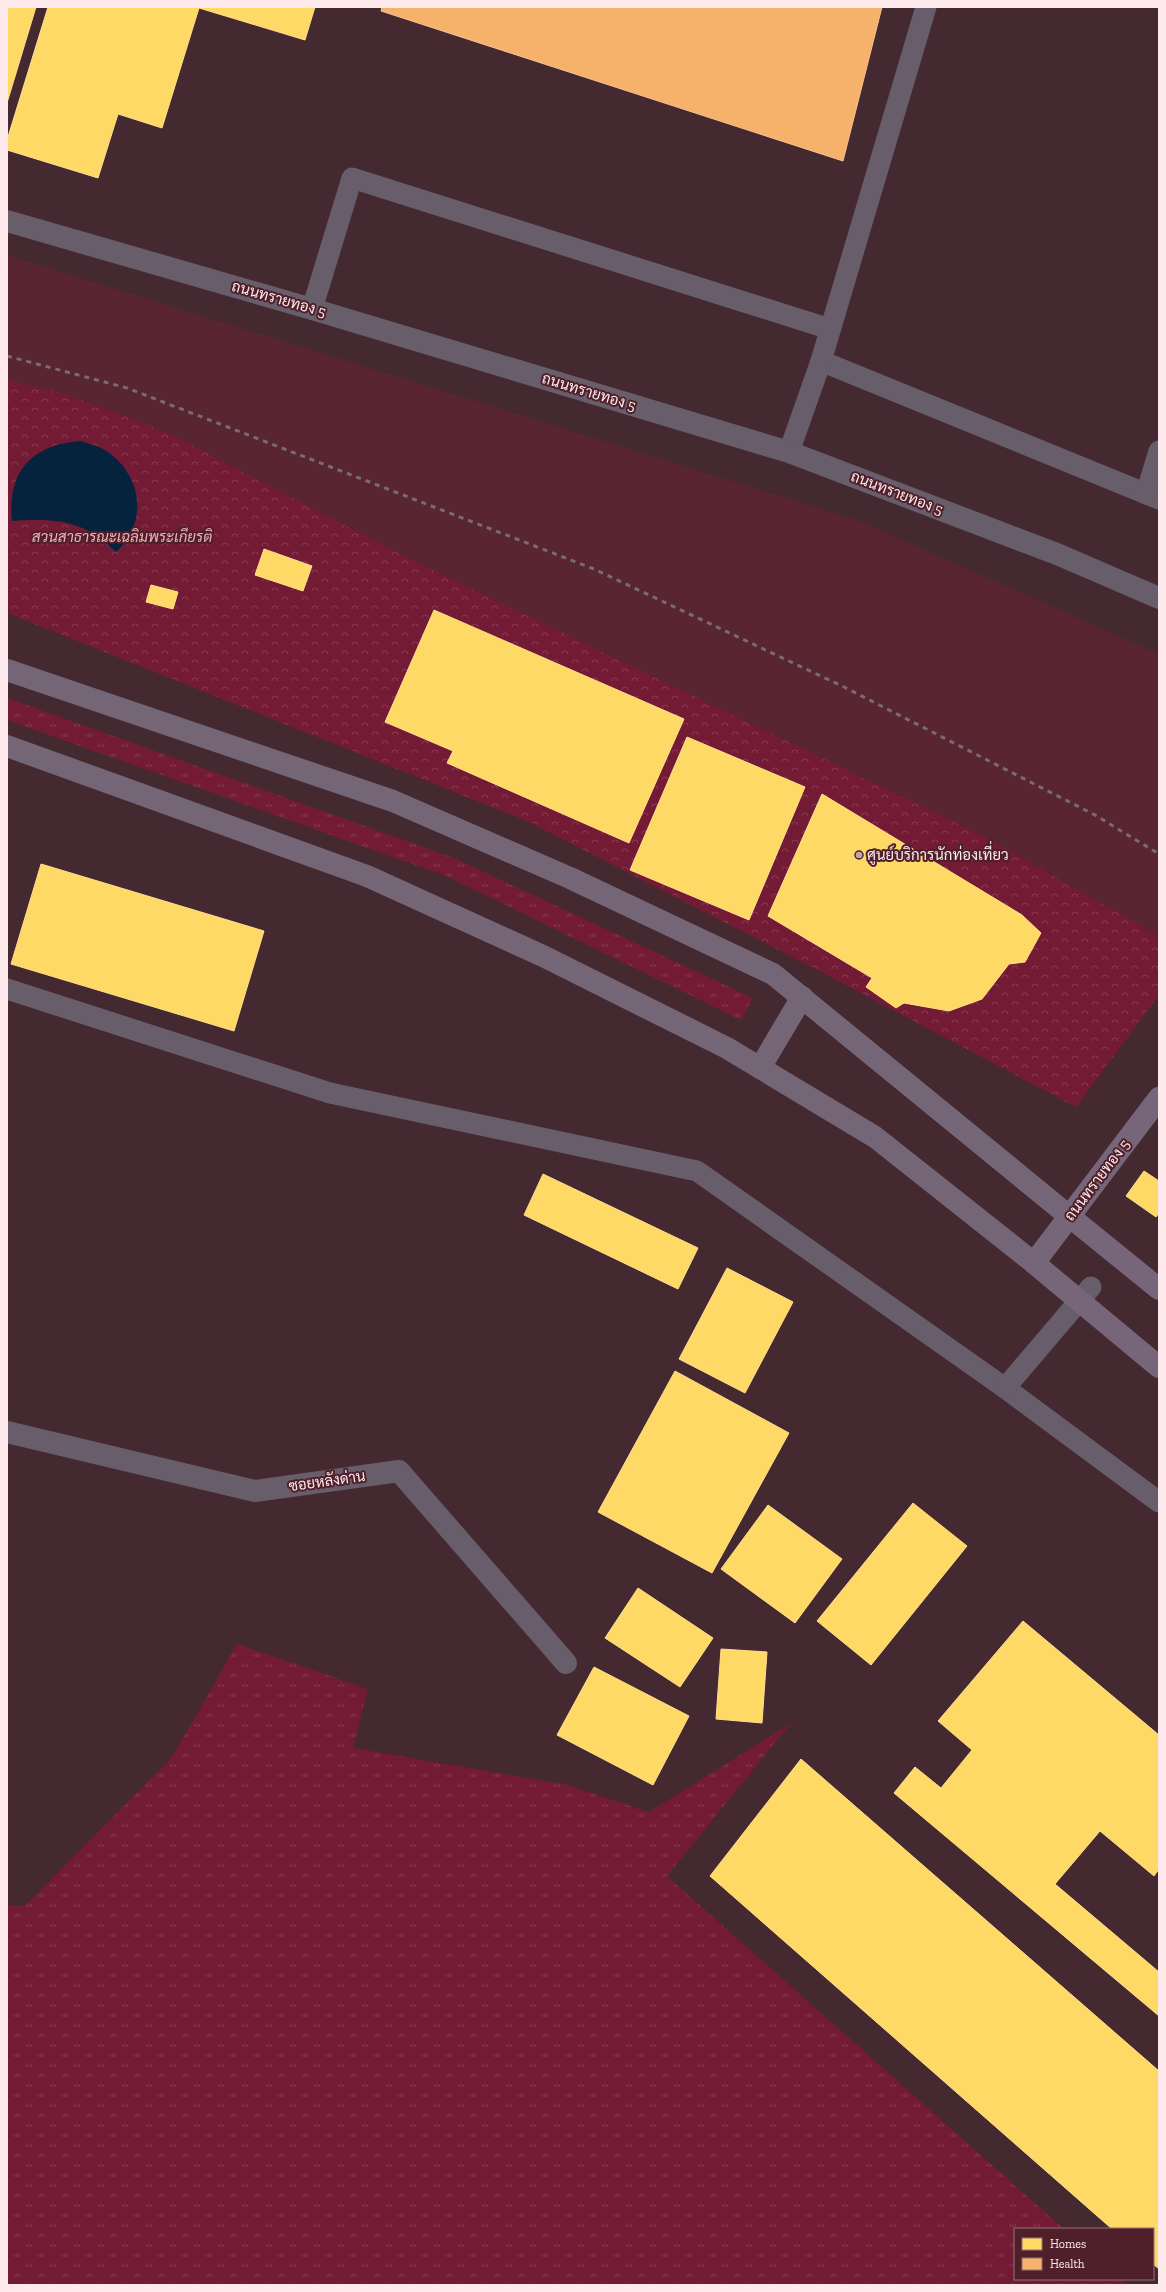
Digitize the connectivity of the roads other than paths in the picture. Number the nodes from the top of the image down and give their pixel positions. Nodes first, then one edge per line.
1 (926, 7) edge
2 (7, 221) edge
3 (312, 309) junction
4 (830, 329) junction
5 (821, 361) junction
6 (1159, 450) edge
7 (789, 452) junction
8 (1153, 497) edge
9 (1159, 598) edge
10 (7, 670) edge
11 (7, 746) edge
12 (7, 989) edge
13 (802, 997) junction
14 (760, 1068) junction
15 (1159, 1098) edge
16 (1069, 1216) junction
17 (1034, 1263) junction
18 (1159, 1289) edge
19 (1085, 1294) junction
20 (1159, 1367) edge
21 (1005, 1388) junction
22 (7, 1432) edge
23 (1159, 1502) edge
24 (566, 1663) dead end

1 - 4 lane
2 - 3 street, ถนนทรายทอง 5
3 - 4 lane
3 - 7 street, ถนนทรายทอง 5
4 - 5 lane
5 - 7 lane
5 - 8 lane
6 - 8 lane
7 - 9 street, ถนนทรายทอง 5
10 - 13 main road
11 - 14 main road
12 - 21 lane
13 - 14 main road
13 - 16 main road
14 - 17 main road
15 - 16 highway, ถนนทรายทอง 5
16 - 17 highway, ถนนทรายทอง 5
16 - 18 highway
17 - 19 highway
19 - 20 highway
19 - 21 lane
21 - 23 lane
22 - 24 street, ซอยหลังด่าน

